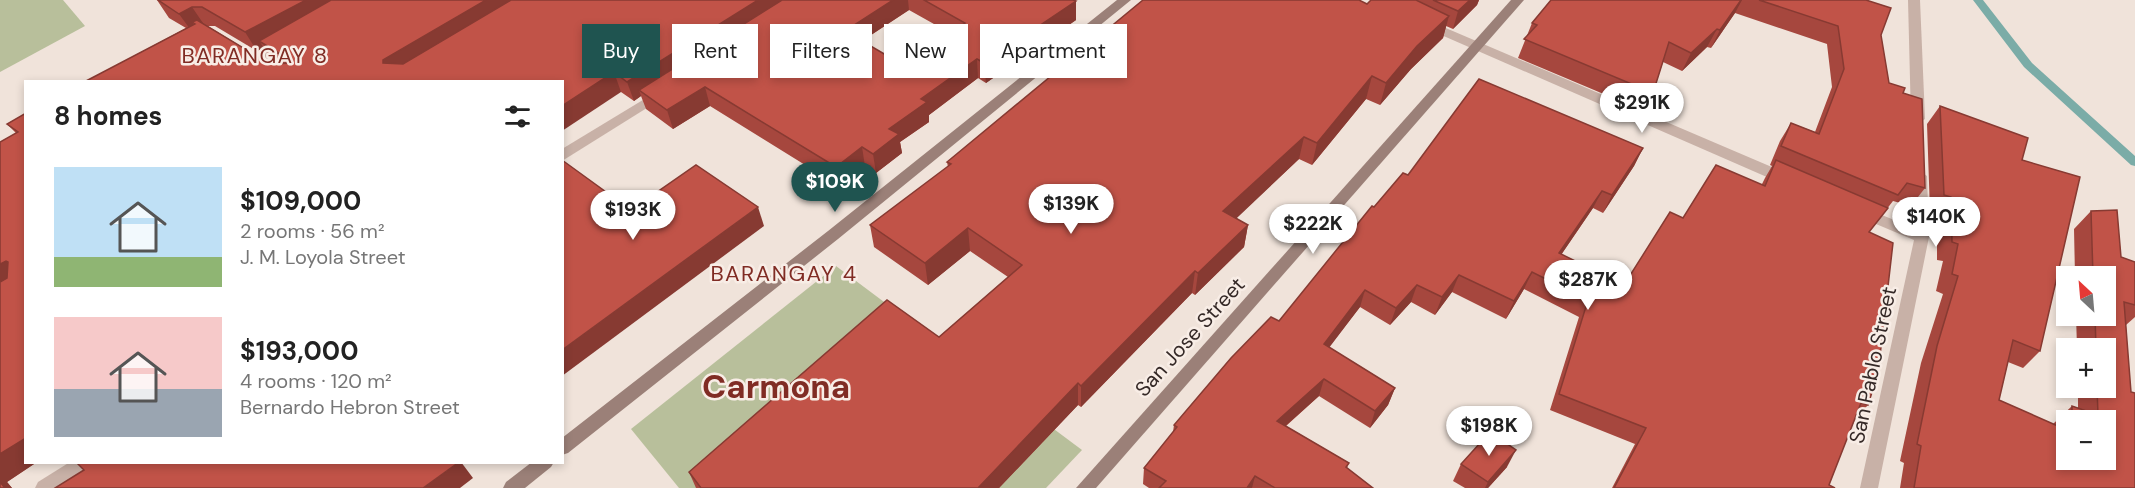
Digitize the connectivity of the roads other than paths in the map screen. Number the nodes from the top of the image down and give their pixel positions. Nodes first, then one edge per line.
1 (1125, 0) edge
2 (1518, 0) edge
3 (1914, 0) edge
4 (1416, 19) edge
5 (297, 38) edge
6 (229, 42) edge
7 (1476, 47) junction
8 (257, 60) junction
9 (276, 70) edge
10 (669, 87) edge
11 (1918, 131) edge
12 (564, 155) edge
13 (1919, 166) edge
14 (1806, 187) edge
15 (1848, 206) edge
16 (1922, 237) junction
17 (564, 446) edge
18 (82, 464) edge
19 (542, 464) edge
20 (44, 488) edge
21 (512, 488) edge
22 (1085, 488) edge
23 (1869, 488) edge

1 - 17 main road
2 - 7 main road, San Jose Street
3 - 11 street
4 - 7 street
5 - 8 street
6 - 8 street
7 - 14 street
7 - 22 main road, San Jose Street
8 - 9 street
10 - 12 street
13 - 16 street, San Pablo Street
15 - 16 street
16 - 23 street, San Pablo Street
18 - 20 street
19 - 21 main road

